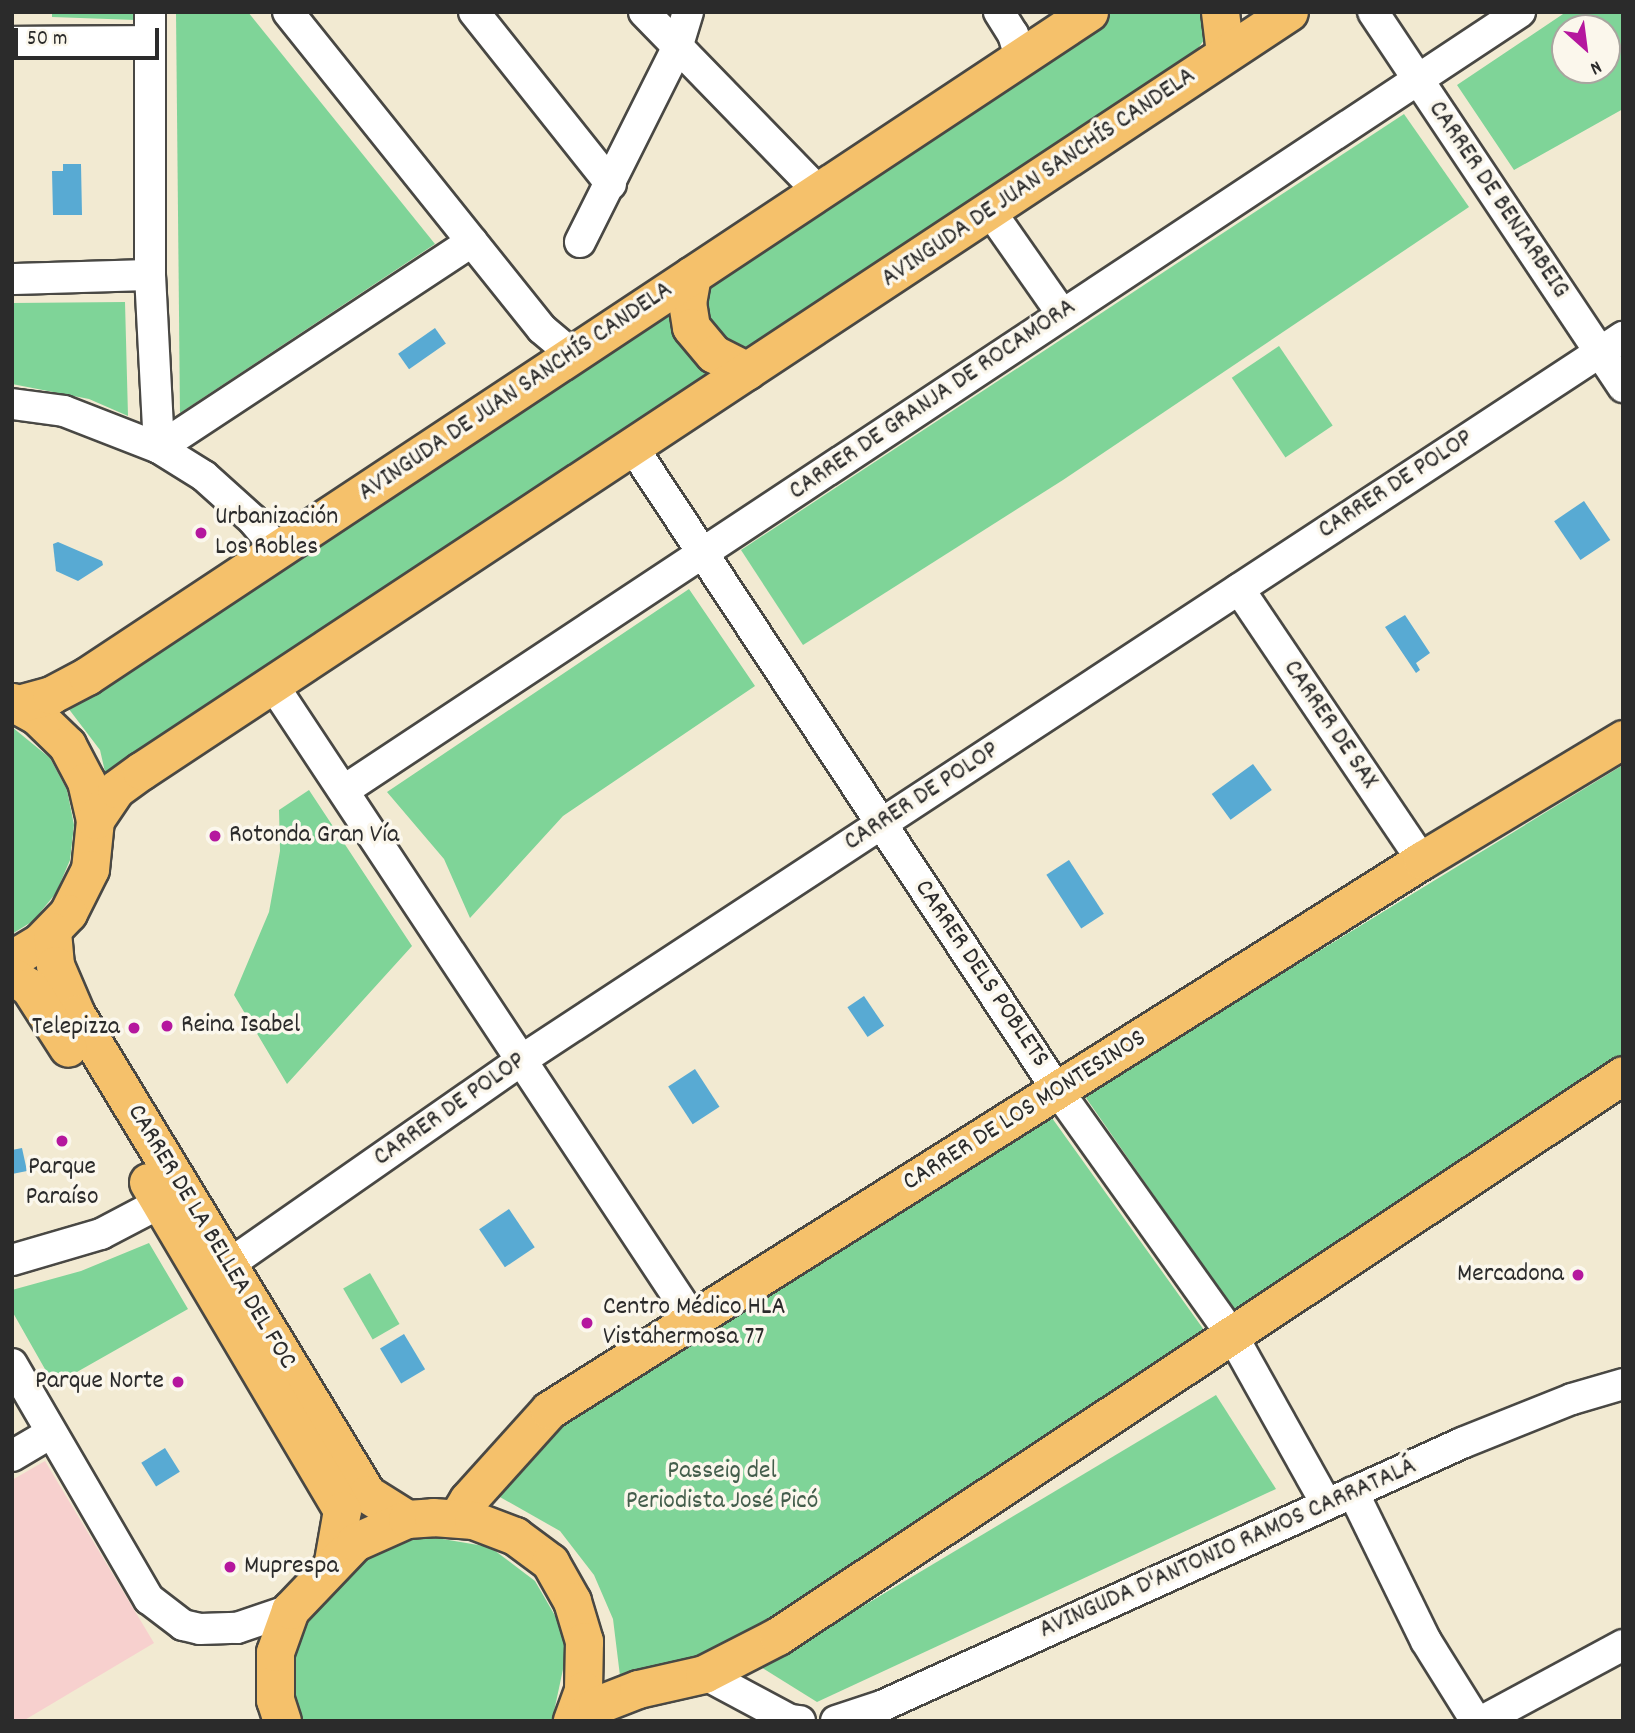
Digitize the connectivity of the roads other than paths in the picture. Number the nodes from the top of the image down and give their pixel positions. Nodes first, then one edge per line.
1 (288, 12) edge
2 (474, 12) edge
3 (644, 12) edge
4 (688, 12) edge
5 (999, 12) edge
6 (1089, 12) edge
7 (1220, 12) edge
8 (1289, 12) edge
9 (1373, 12) edge
10 (1520, 12) edge
11 (150, 27) edge
12 (12, 42) edge
13 (677, 48) junction
14 (1225, 53) junction
15 (1020, 57) junction
16 (1419, 80) junction
17 (611, 184) junction
18 (818, 191) junction
19 (990, 211) junction
20 (472, 242) junction
21 (580, 242) dead end
22 (150, 275) junction
23 (692, 275) junction
24 (12, 279) edge
25 (1062, 314) junction
26 (1611, 345) edge
27 (573, 355) junction
28 (747, 371) junction
29 (1623, 387) edge
30 (12, 404) edge
31 (632, 446) junction
32 (159, 448) junction
33 (278, 550) junction
34 (703, 554) junction
35 (1239, 589) junction
36 (273, 684) junction
37 (15, 703) edge
38 (1623, 739) edge
39 (346, 789) junction
40 (95, 820) junction
41 (881, 823) junction
42 (1422, 860) junction
43 (52, 932) junction
44 (12, 959) edge
45 (12, 976) edge
46 (523, 1059) junction
47 (1623, 1075) edge
48 (1058, 1090) junction
49 (160, 1203) junction
50 (12, 1260) edge
51 (228, 1265) junction
52 (692, 1318) junction
53 (1232, 1335) junction
54 (12, 1364) edge
55 (1623, 1384) edge
56 (51, 1433) junction
57 (12, 1456) edge
58 (1340, 1497) junction
59 (457, 1518) junction
60 (407, 1519) junction
61 (333, 1561) junction
62 (290, 1610) junction
63 (1623, 1645) edge
64 (704, 1674) junction
65 (274, 1714) edge
66 (573, 1721) edge
67 (800, 1721) edge
68 (836, 1721) edge
69 (1479, 1721) edge

1 - 20 street
2 - 17 street
3 - 13 street
4 - 13 street
5 - 15 street
6 - 15 main road, AVINGUDA DE JUAN SANCHÍS CANDELA
7 - 14 main road, AVINGUDA DE JUAN SANCHÍS CANDELA
8 - 14 main road, AVINGUDA DE JUAN SANCHÍS CANDELA
9 - 16 street, CARRER DE BENIARBEIG
10 - 16 street, CARRER DE GRANJA DE ROCAMORA
11 - 12 street
11 - 22 street
13 - 17 street
13 - 18 street
14 - 19 main road, AVINGUDA DE JUAN SANCHÍS CANDELA
15 - 18 main road, AVINGUDA DE JUAN SANCHÍS CANDELA
16 - 25 street, CARRER DE GRANJA DE ROCAMORA
16 - 26 street, CARRER DE BENIARBEIG
17 - 21 street
18 - 23 main road, AVINGUDA DE JUAN SANCHÍS CANDELA
19 - 25 street
19 - 28 main road, AVINGUDA DE JUAN SANCHÍS CANDELA
20 - 27 street
20 - 32 street
22 - 24 street
22 - 32 street
23 - 27 main road, AVINGUDA DE JUAN SANCHÍS CANDELA
23 - 28 main road, AVINGUDA DE JUAN SANCHÍS CANDELA
25 - 34 street, CARRER DE GRANJA DE ROCAMORA
26 - 29 street, CARRER DE BENIARBEIG
26 - 35 street, CARRER DE POLOP
27 - 33 main road, AVINGUDA DE JUAN SANCHÍS CANDELA
28 - 31 main road, AVINGUDA DE JUAN SANCHÍS CANDELA
30 - 32 street
31 - 34 street, CARRER DELS POBLETS
31 - 36 main road, AVINGUDA DE JUAN SANCHÍS CANDELA
32 - 33 street
33 - 37 main road, AVINGUDA DE JUAN SANCHÍS CANDELA
34 - 39 street, CARRER DE GRANJA DE ROCAMORA
34 - 41 street, CARRER DELS POBLETS
35 - 41 street, CARRER DE POLOP
35 - 42 street, CARRER DE SAX
36 - 39 street
36 - 40 main road, AVINGUDA DE JUAN SANCHÍS CANDELA
37 - 40 main road
38 - 42 main road, CARRER DE LOS MONTESINOS
39 - 46 street
40 - 43 main road
41 - 46 street, CARRER DE POLOP
41 - 48 street, CARRER DELS POBLETS
42 - 48 main road, CARRER DE LOS MONTESINOS
43 - 44 main road
43 - 51 main road, CARRER DE LA BELLEA DEL FOC
45 - 49 main road, CARRER DE LA BELLEA DEL FOC
46 - 51 street, CARRER DE POLOP
46 - 52 street
47 - 53 main road
48 - 52 main road, CARRER DE LOS MONTESINOS
48 - 53 street, CARRER DELS POBLETS
49 - 50 street
49 - 61 main road, CARRER DE LA BELLEA DEL FOC
51 - 60 main road, CARRER DE LA BELLEA DEL FOC
52 - 59 main road, CARRER DE LOS MONTESINOS
53 - 58 street, CARRER DELS POBLETS
53 - 64 main road
54 - 56 street
55 - 58 street, AVINGUDA D'ANTONIO RAMOS CARRATALÁ
56 - 57 street
56 - 62 street
58 - 68 street, AVINGUDA D'ANTONIO RAMOS CARRATALÁ
58 - 69 street, CARRER DELS POBLETS
59 - 60 main road
59 - 66 main road
60 - 61 main road
61 - 62 main road
62 - 65 main road
63 - 69 street
64 - 66 main road
64 - 67 street

